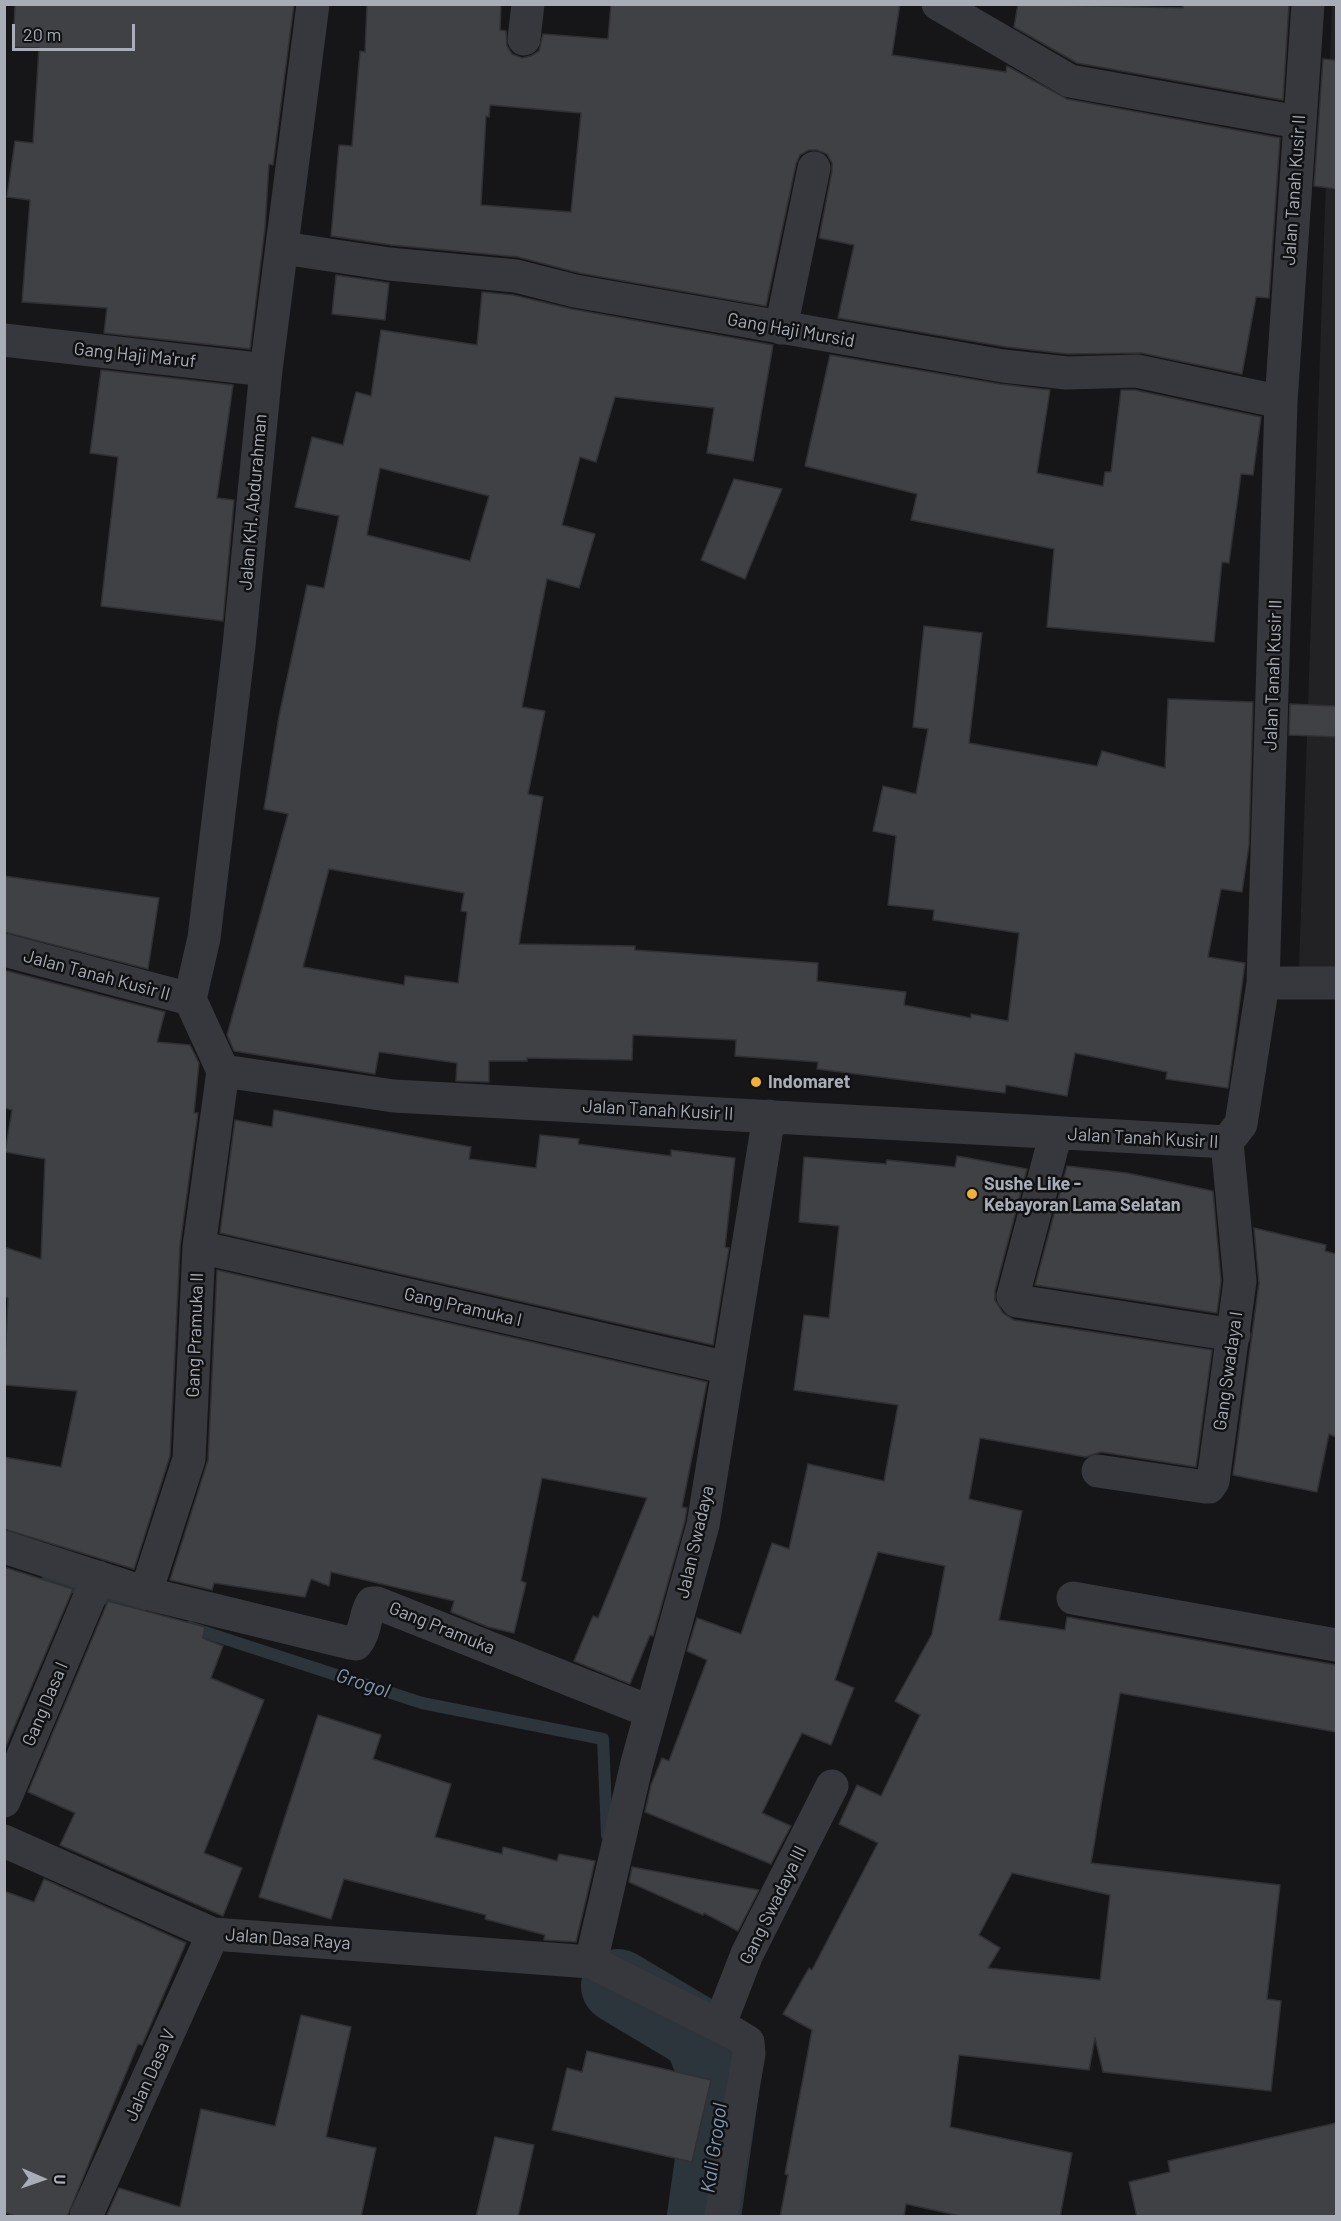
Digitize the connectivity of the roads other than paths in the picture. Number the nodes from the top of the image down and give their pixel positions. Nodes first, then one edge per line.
1 (313, 4) edge
2 (528, 4) edge
3 (938, 4) edge
4 (1308, 4) edge
5 (524, 39) dead end
6 (1298, 122) junction
7 (814, 168) dead end
8 (283, 248) junction
9 (781, 328) junction
10 (4, 340) edge
11 (266, 370) junction
12 (1281, 402) junction
13 (4, 950) edge
14 (1263, 983) junction
15 (1336, 983) edge
16 (190, 999) junction
17 (223, 1071) junction
18 (769, 1116) junction
19 (1056, 1133) junction
20 (1227, 1142) junction
21 (199, 1247) junction
22 (1234, 1335) junction
23 (728, 1368) junction
24 (1098, 1471) dead end
25 (4, 1547) edge
26 (92, 1590) junction
27 (149, 1594) junction
28 (1073, 1598) dead end
29 (1336, 1645) edge
30 (651, 1712) junction
31 (832, 1786) dead end
32 (4, 1801) edge
33 (4, 1841) edge
34 (213, 1934) junction
35 (591, 1962) junction
36 (719, 2026) junction
37 (86, 2217) edge
38 (721, 2217) edge

1 - 8 street, Jalan KH. Abdurahman
2 - 5 street
3 - 6 street
4 - 6 street, Jalan Tanah Kusir II
6 - 12 street, Jalan Tanah Kusir II
7 - 9 street
8 - 9 street, Gang Haji Mursid
8 - 11 street, Jalan KH. Abdurahman
9 - 12 street, Gang Haji Mursid
10 - 11 street, Gang Haji Ma'ruf
11 - 16 street, Jalan KH. Abdurahman
12 - 14 street, Jalan Tanah Kusir II
13 - 16 street, Jalan Tanah Kusir II
14 - 15 street
14 - 20 street, Jalan Tanah Kusir II
16 - 17 street, Jalan Tanah Kusir II
17 - 18 street, Jalan Tanah Kusir II
17 - 21 street, Gang Pramuka II
18 - 19 street, Jalan Tanah Kusir II
18 - 23 street, Jalan Swadaya
19 - 20 street, Jalan Tanah Kusir II
19 - 22 street
20 - 22 street, Gang Swadaya I
21 - 23 street, Gang Pramuka I
21 - 27 street, Gang Pramuka II
22 - 24 street, Gang Swadaya I
23 - 30 street, Jalan Swadaya
25 - 26 street
26 - 27 street
26 - 32 street, Gang Dasa I
27 - 30 street, Gang Pramuka
28 - 29 street
30 - 35 street, Jalan Swadaya
31 - 36 street, Gang Swadaya III
33 - 34 street, Jalan Dasa Raya
34 - 35 street, Jalan Dasa Raya
34 - 37 street, Jalan Dasa V
35 - 36 street
36 - 38 street

